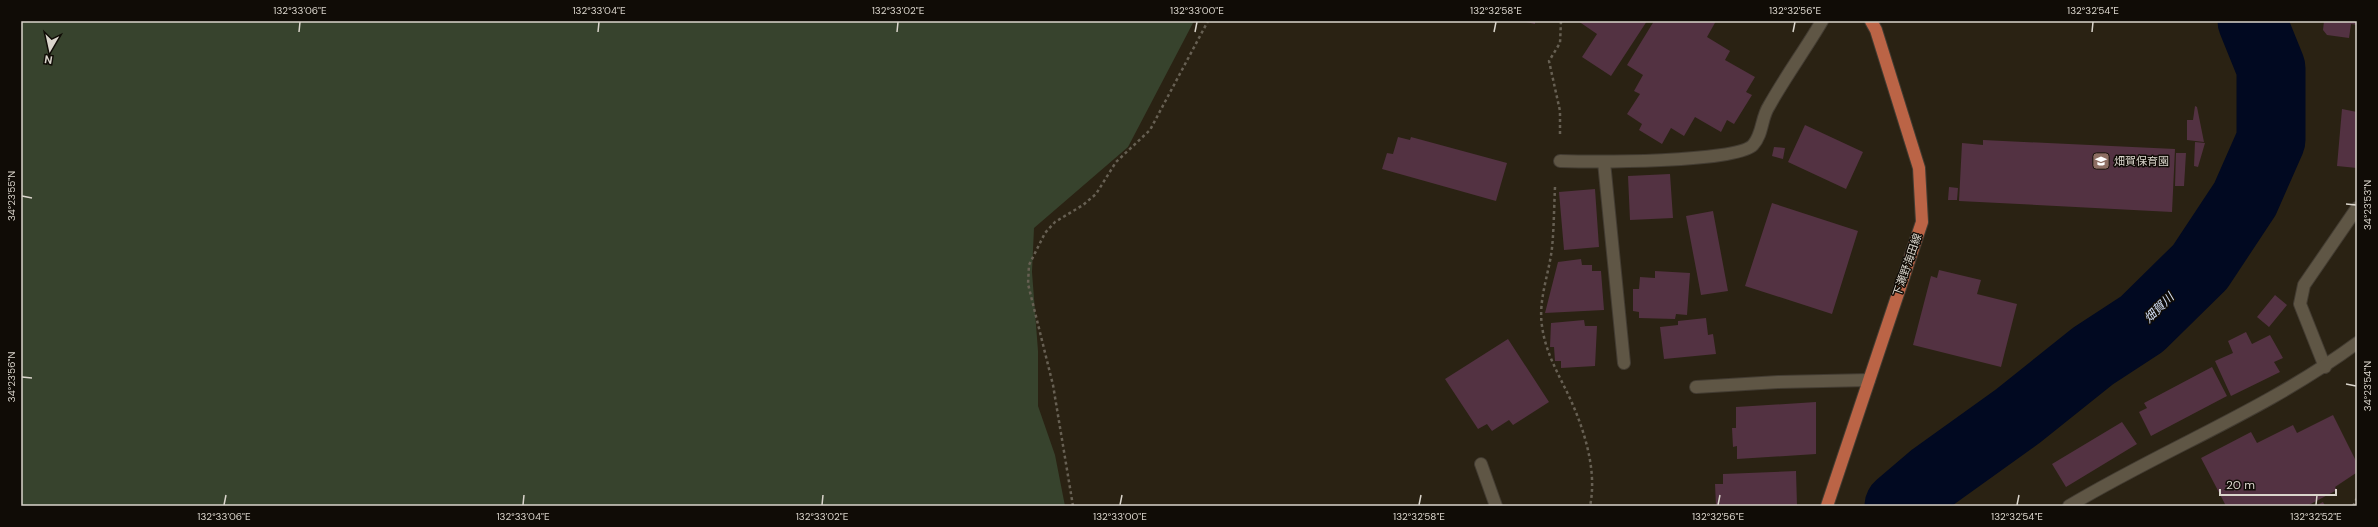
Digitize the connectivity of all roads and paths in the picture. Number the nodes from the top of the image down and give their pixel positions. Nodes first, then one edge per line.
1 (1208, 21) edge
2 (1561, 21) edge
3 (1822, 21) edge
4 (1871, 21) edge
5 (1560, 161) junction
6 (1604, 162) junction
7 (2357, 208) edge
8 (2357, 343) edge
9 (1624, 363) dead end
10 (2325, 367) junction
11 (1869, 380) junction
12 (1696, 387) dead end
13 (1481, 464) dead end
14 (2357, 498) edge
15 (1073, 506) edge
16 (1496, 506) edge
17 (1590, 506) edge
18 (1827, 506) edge
19 (2069, 506) edge
20 (2353, 506) edge

1 - 15 path
2 - 5 path
3 - 6 street
4 - 11 main road, 下瀬野海田線
5 - 6 street
5 - 17 path
6 - 9 street
7 - 10 street
8 - 10 street
10 - 19 street
11 - 12 street
11 - 18 main road, 下瀬野海田線
13 - 16 street
14 - 20 path

